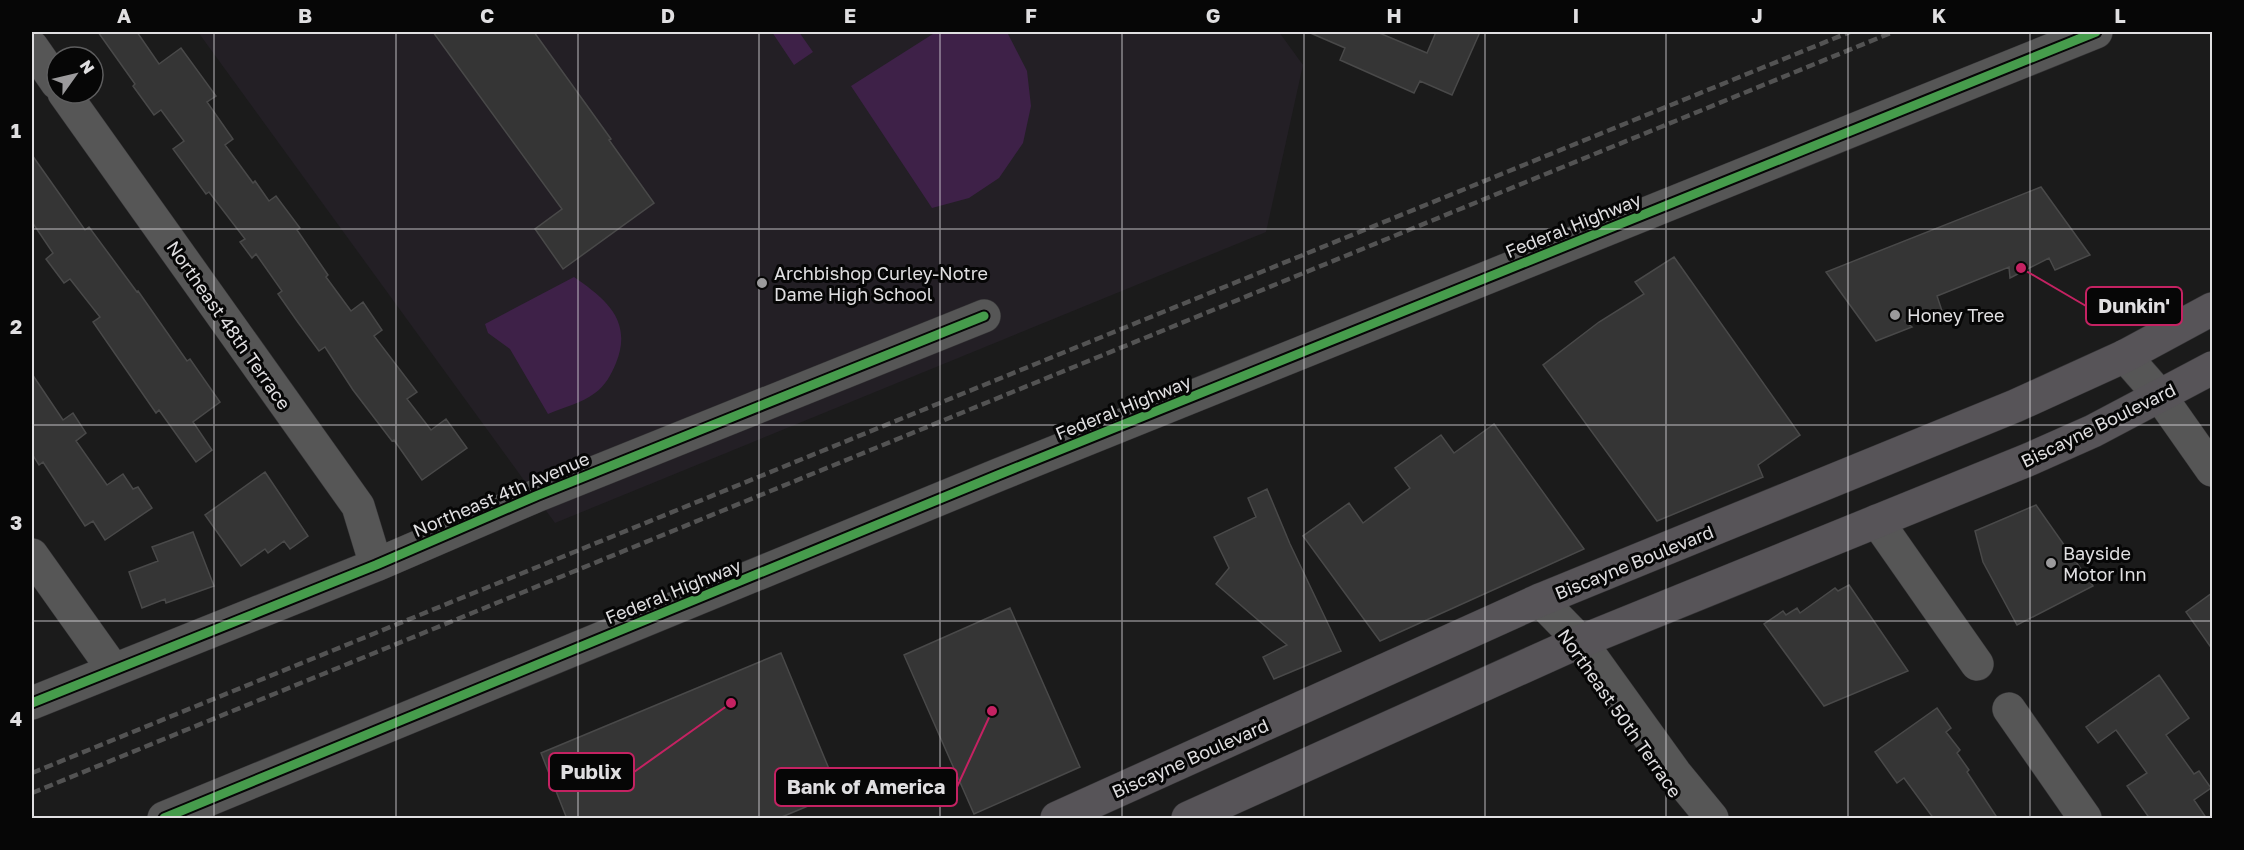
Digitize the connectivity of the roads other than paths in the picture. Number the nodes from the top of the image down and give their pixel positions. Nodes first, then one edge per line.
1 (2096, 32) edge
2 (32, 47) edge
3 (45, 66) edge
4 (73, 105) edge
5 (2212, 309) edge
6 (984, 316) dead end
7 (2125, 356) junction
8 (2212, 368) edge
9 (2160, 396) junction
10 (2212, 470) edge
11 (1877, 521) junction
12 (32, 555) edge
13 (376, 565) junction
14 (1540, 600) junction
15 (1576, 643) junction
16 (1977, 664) dead end
17 (113, 669) junction
18 (32, 703) edge
19 (2009, 709) dead end
20 (164, 819) edge
21 (1057, 819) edge
22 (1188, 819) edge
23 (1695, 819) edge
24 (1712, 819) edge
25 (2085, 819) edge

1 - 20 street, Federal Highway
2 - 3 street
4 - 13 street, Northeast 48th Terrace
5 - 7 main road, Biscayne Boulevard
6 - 13 street, Northeast 4th Avenue
7 - 9 street
7 - 14 main road, Biscayne Boulevard
8 - 9 main road, Biscayne Boulevard
9 - 10 street
9 - 11 main road, Biscayne Boulevard
11 - 15 main road, Biscayne Boulevard
11 - 16 street
12 - 17 street
13 - 17 street, Northeast 4th Avenue
14 - 15 street, Northeast 50th Terrace
14 - 21 main road, Biscayne Boulevard
15 - 22 main road, Biscayne Boulevard
15 - 23 street, Northeast 50th Terrace
15 - 24 street, Northeast 50th Terrace
17 - 18 street, Northeast 4th Avenue
19 - 25 street

